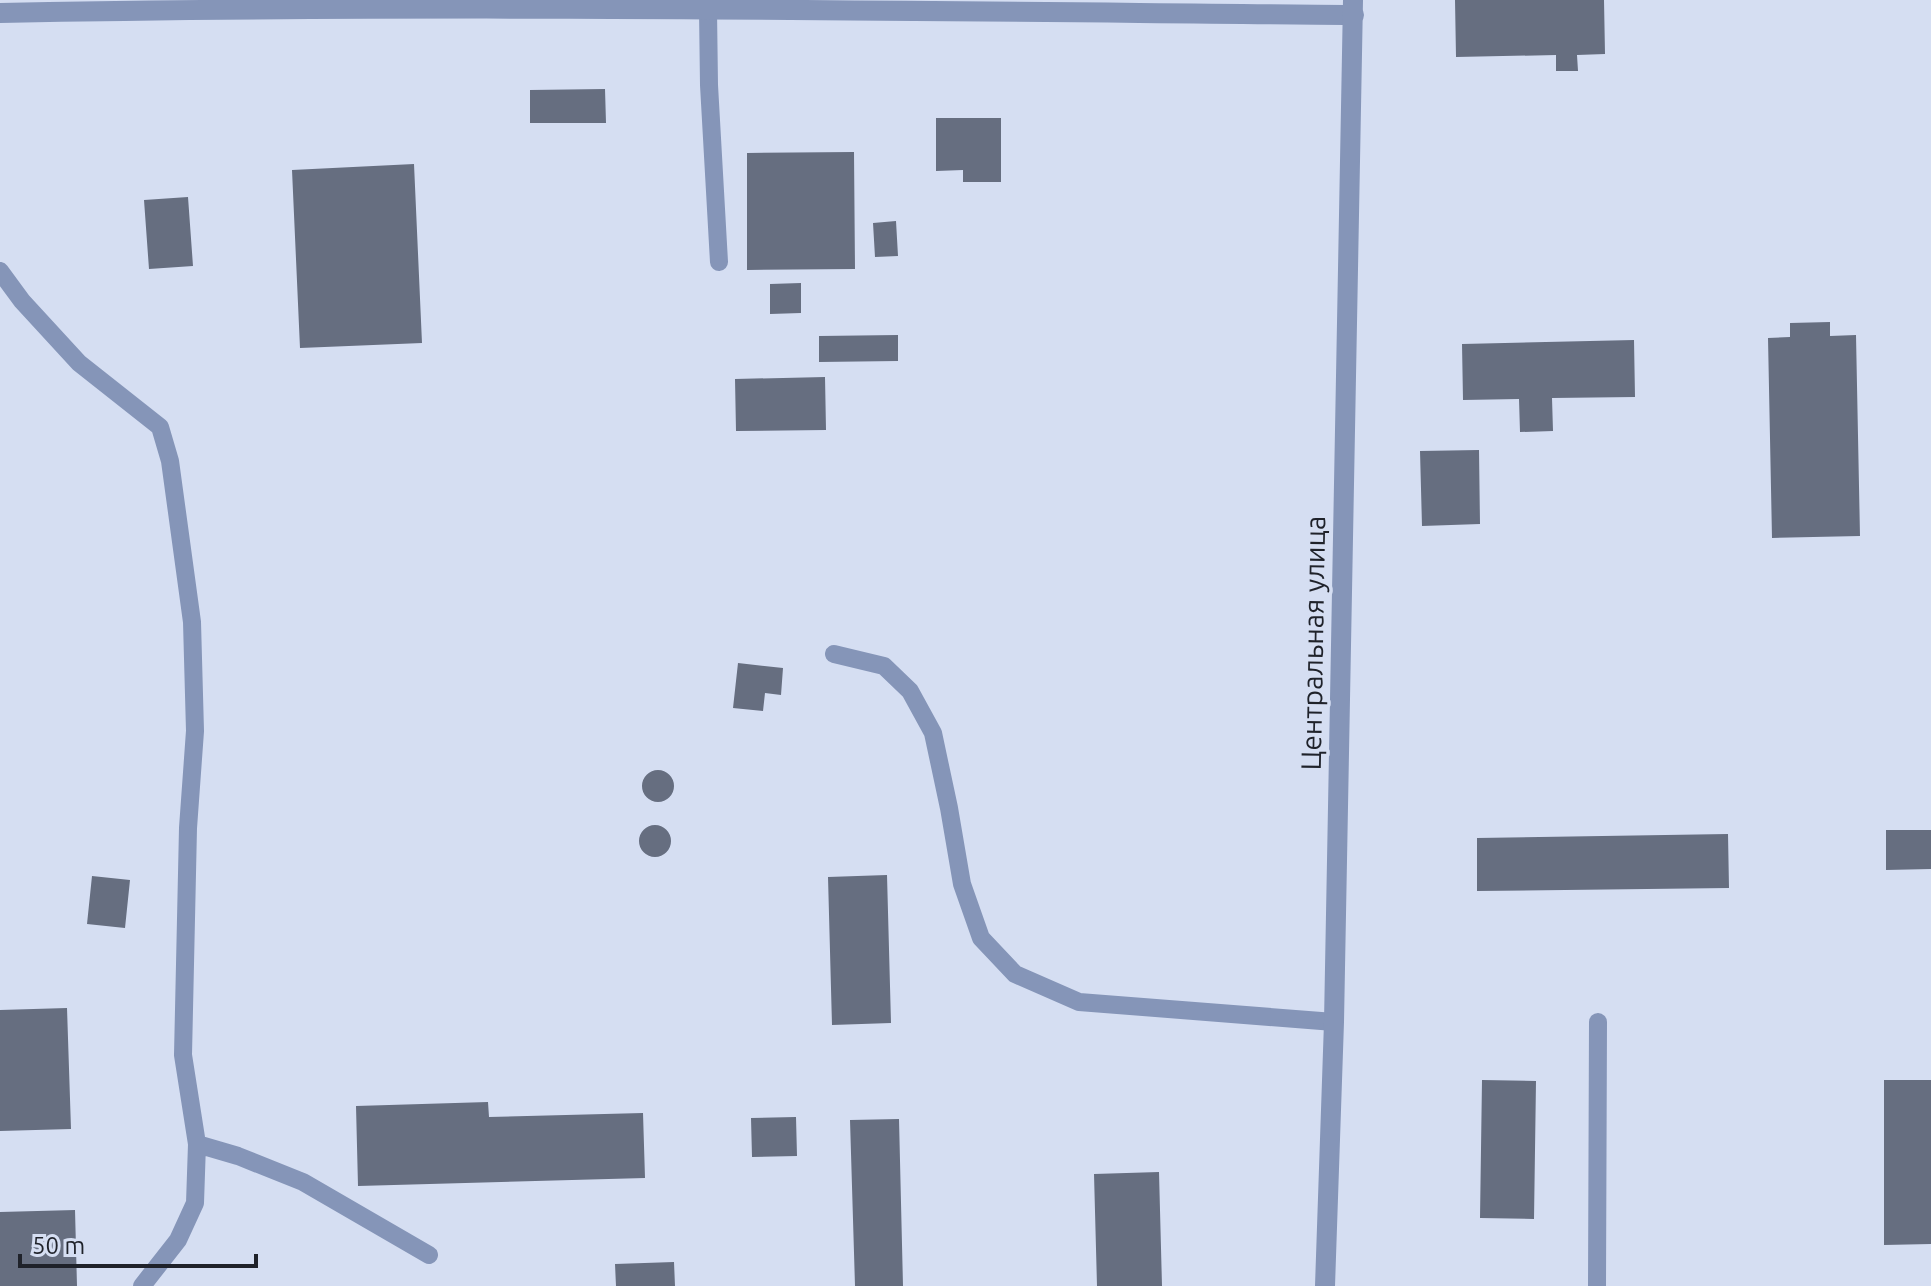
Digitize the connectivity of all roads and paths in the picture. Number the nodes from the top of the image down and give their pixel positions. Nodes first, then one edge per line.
1 (900, 6) edge
2 (1354, 8) edge
3 (708, 10) junction
4 (0, 13) edge
5 (719, 262) dead end
6 (0, 271) edge
7 (834, 654) dead end
8 (1334, 1022) junction
9 (1598, 1022) dead end
10 (197, 1144) junction
11 (429, 1255) dead end
12 (142, 1286) edge
13 (1325, 1286) edge
14 (1597, 1286) edge

1 - 2 street
1 - 3 street
2 - 8 street, Центральная улица
3 - 4 street
3 - 5 lane
6 - 10 lane
7 - 8 lane
8 - 13 street, Центральная улица
9 - 14 lane
10 - 11 lane
10 - 12 lane

